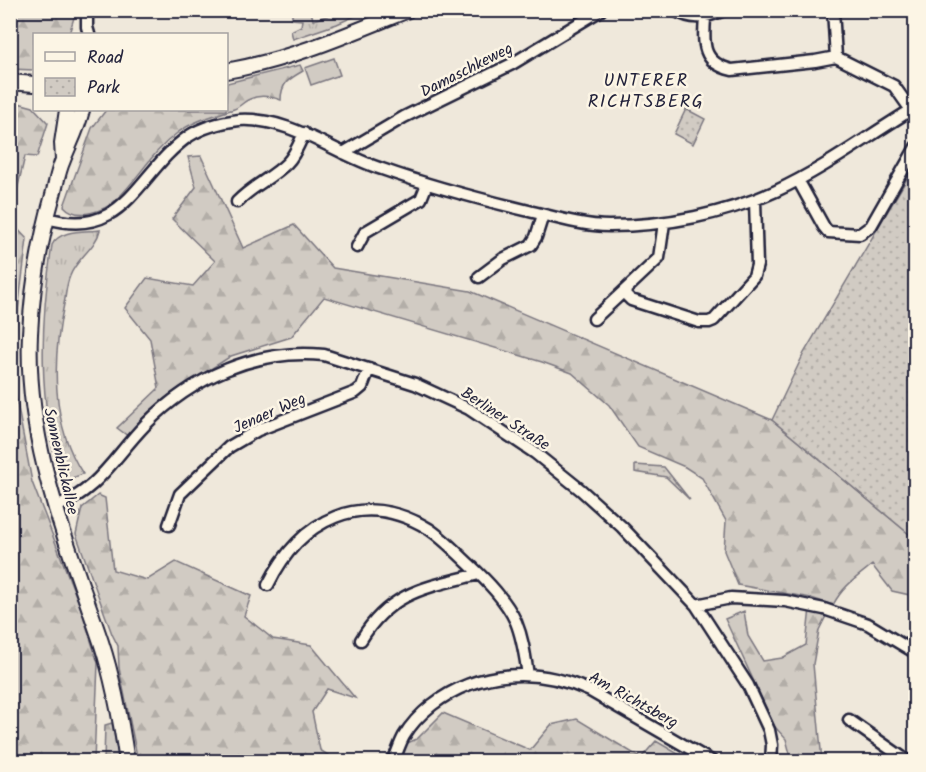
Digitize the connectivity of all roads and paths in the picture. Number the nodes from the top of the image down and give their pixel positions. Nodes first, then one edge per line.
1 (87, 10) edge
2 (408, 10) edge
3 (601, 10) edge
4 (674, 10) edge
5 (724, 10) edge
6 (833, 10) edge
7 (705, 18) junction
8 (86, 32) edge
9 (836, 57) junction
10 (228, 71) edge
11 (10, 82) edge
12 (32, 85) edge
13 (913, 108) edge
14 (82, 111) edge
15 (92, 111) edge
16 (64, 113) edge
17 (76, 133) junction
18 (304, 134) junction
19 (915, 147) edge
20 (343, 153) junction
21 (63, 161) junction
22 (798, 180) junction
23 (427, 184) junction
24 (755, 200) junction
25 (237, 202) dead end
26 (543, 215) junction
27 (47, 218) junction
28 (664, 223) junction
29 (357, 247) dead end
30 (479, 277) dead end
31 (624, 292) junction
32 (594, 319) dead end
33 (369, 369) junction
34 (54, 508) junction
35 (169, 525) dead end
36 (480, 574) junction
37 (268, 585) dead end
38 (696, 605) junction
39 (362, 640) dead end
40 (915, 653) edge
41 (528, 675) junction
42 (849, 720) dead end
43 (127, 762) edge
44 (393, 762) edge
45 (713, 762) edge
46 (771, 762) edge
47 (911, 762) edge

1 - 8 street
2 - 10 main road
3 - 20 street, Damaschkeweg
4 - 7 street
5 - 7 street
6 - 9 street
7 - 9 street
9 - 13 street
11 - 12 main road
13 - 22 street
14 - 17 main road, Sonnenblickallee
15 - 17 main road
16 - 21 main road, Sonnenblickallee
17 - 21 main road, Sonnenblickallee
18 - 20 street
18 - 25 street
18 - 27 street
19 - 22 street
20 - 23 street
21 - 27 main road, Sonnenblickallee
22 - 24 street
23 - 26 street
23 - 29 street
24 - 28 street
24 - 31 street
26 - 28 street
26 - 30 street
27 - 34 main road, Sonnenblickallee
28 - 31 street
31 - 32 street
33 - 34 street, Berliner Straße
33 - 35 street, Jenaer Weg
33 - 38 street, Berliner Straße
34 - 43 main road, Sonnenblickallee
36 - 37 street
36 - 39 street
36 - 41 street
38 - 40 street
38 - 46 street, Berliner Straße
41 - 44 street, Am Richtsberg
41 - 45 street, Am Richtsberg
42 - 47 street

